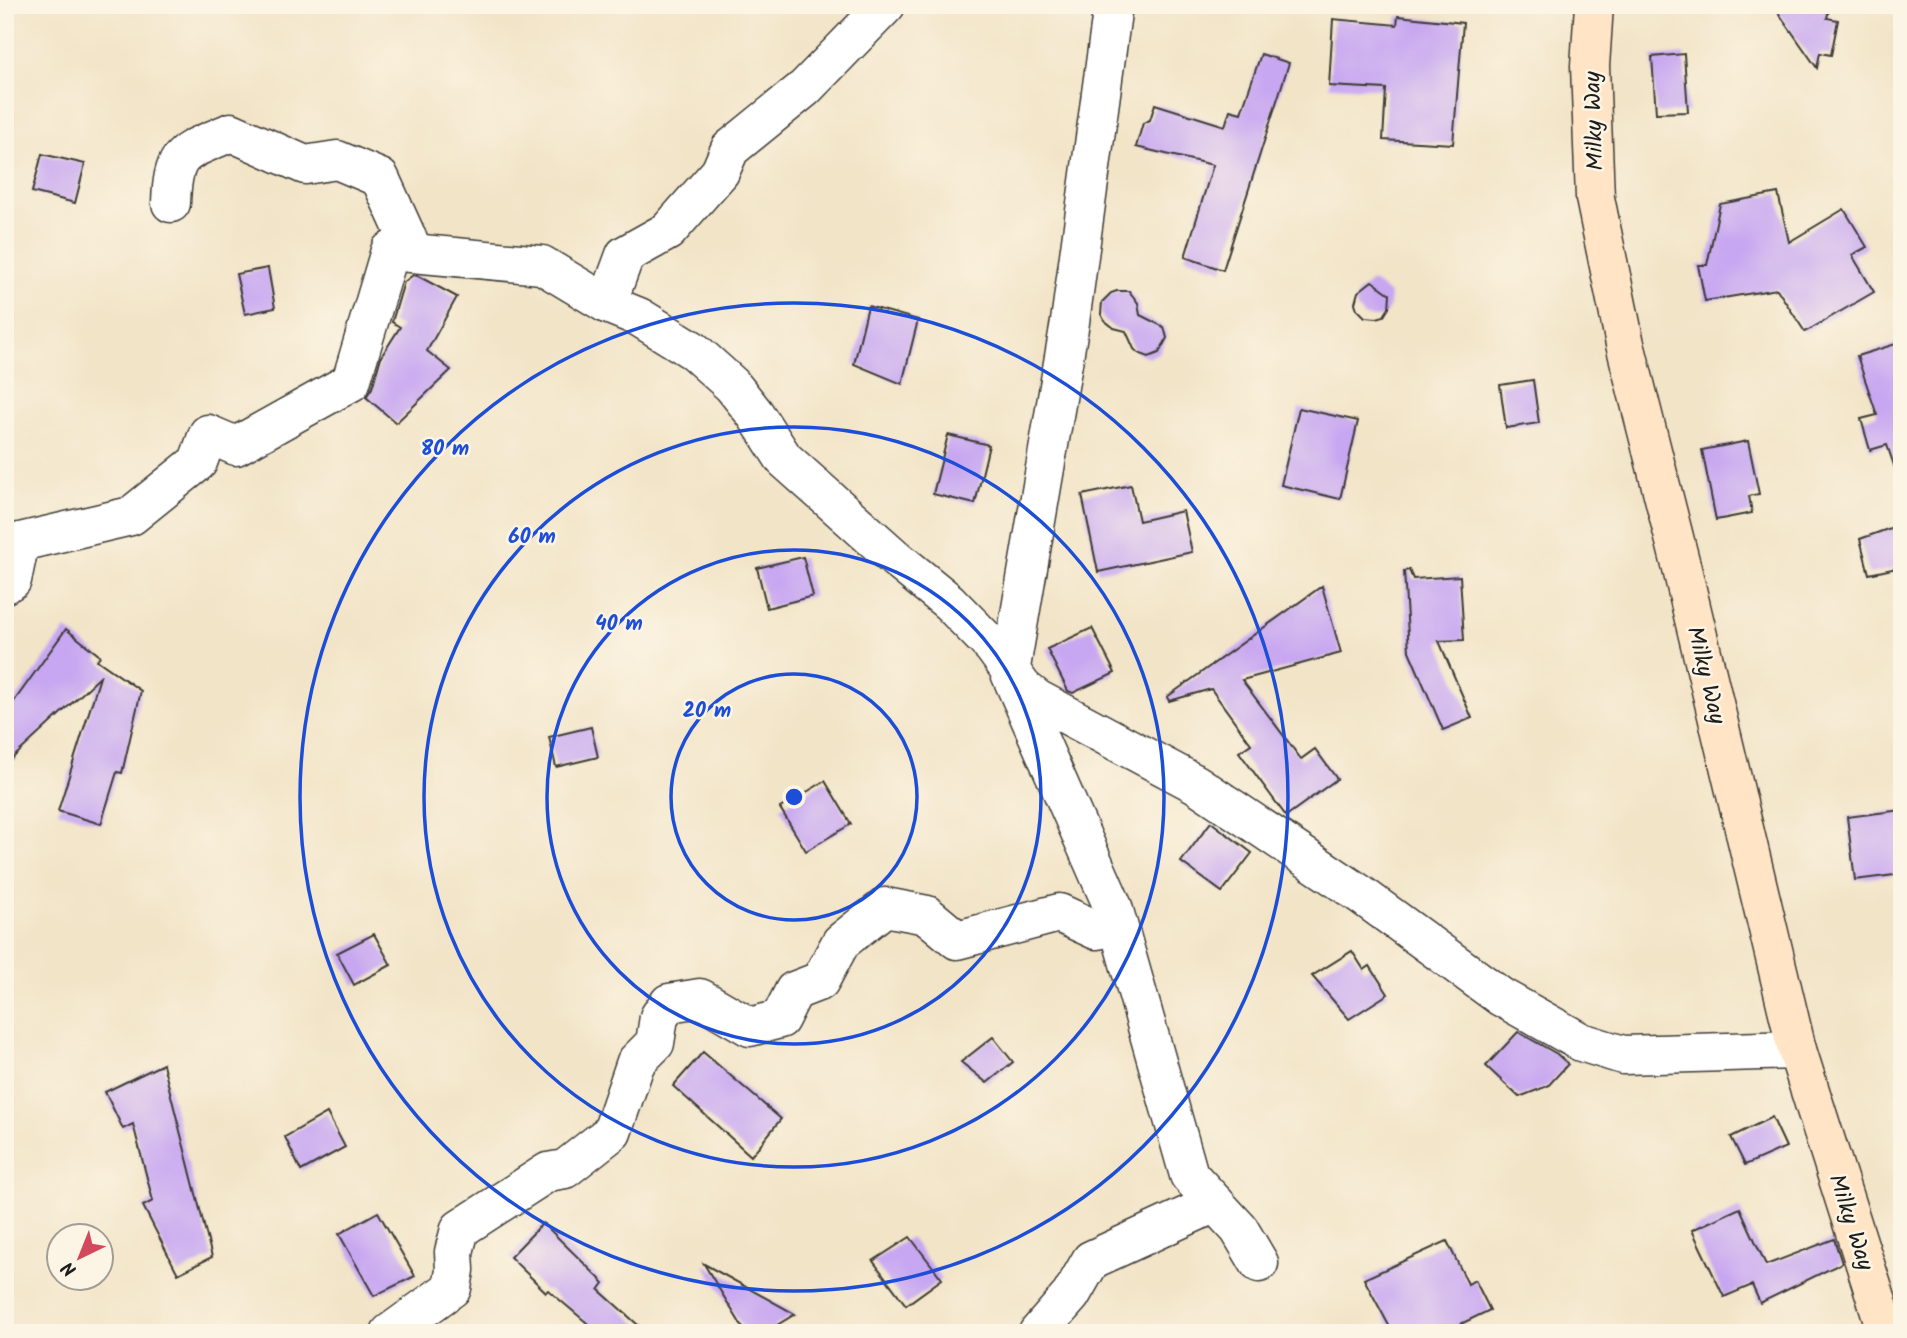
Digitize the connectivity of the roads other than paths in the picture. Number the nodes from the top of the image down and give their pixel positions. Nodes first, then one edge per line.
1 (886, 5) edge
2 (1112, 5) edge
3 (1594, 5) edge
4 (171, 203) dead end
5 (414, 253) junction
6 (607, 304) junction
7 (5, 584) edge
8 (1010, 673) junction
9 (1118, 926) junction
10 (1797, 1050) junction
11 (1215, 1203) junction
12 (1258, 1262) dead end
13 (390, 1333) edge
14 (1038, 1333) edge
15 (1887, 1333) edge

1 - 6 street
2 - 8 street
3 - 10 street, Milky Way
4 - 5 street
5 - 6 street
5 - 7 street
6 - 8 street
8 - 9 street
8 - 10 street
9 - 11 street
9 - 13 street
10 - 15 street, Milky Way
11 - 12 street
11 - 14 street

